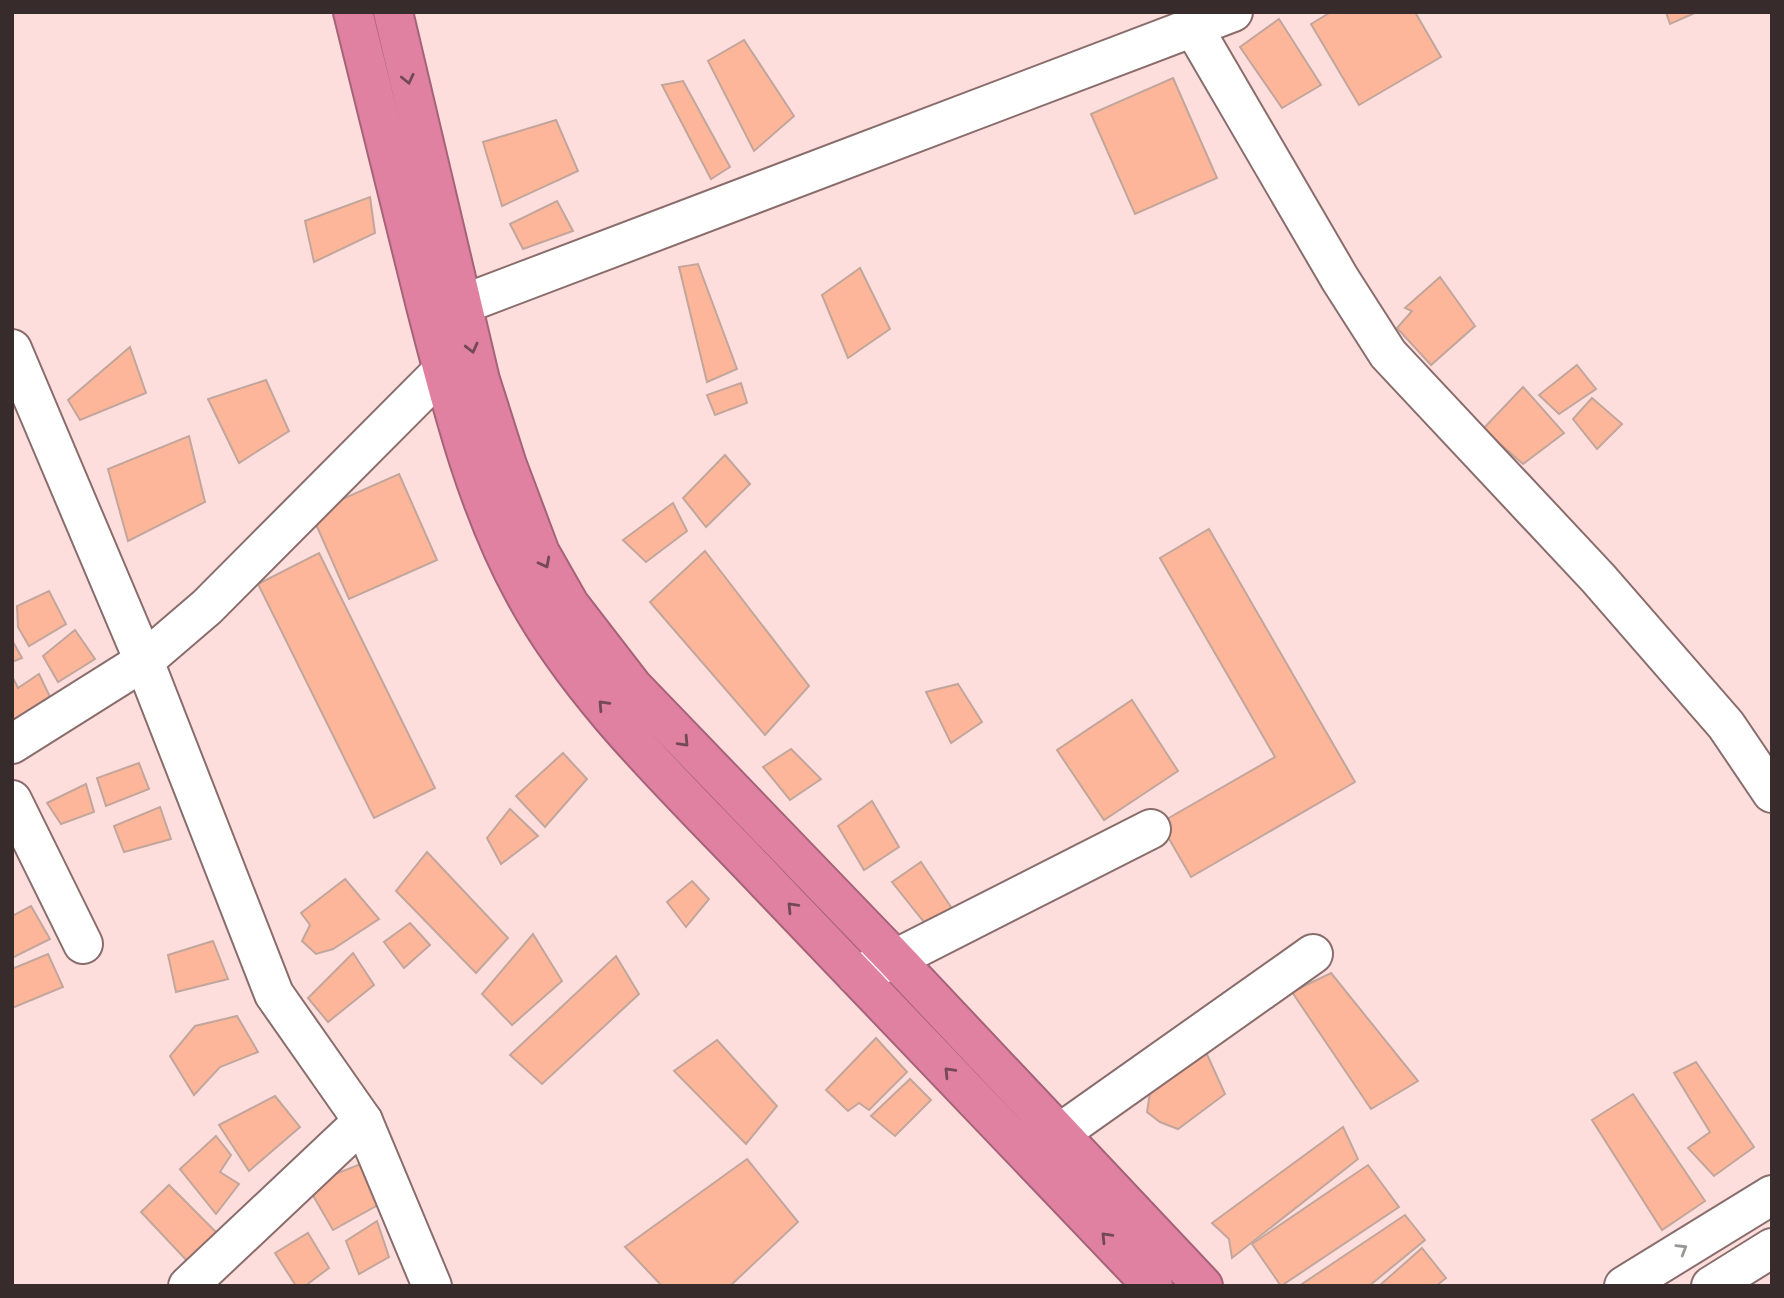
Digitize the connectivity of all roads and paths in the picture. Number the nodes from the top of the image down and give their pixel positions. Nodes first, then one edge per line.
1 (353, 12) edge
2 (393, 12) edge
3 (1233, 12) edge
4 (1193, 26) junction
5 (461, 305) junction
6 (12, 349) edge
7 (443, 370) junction
8 (144, 661) junction
9 (12, 744) edge
10 (1772, 793) edge
11 (12, 800) edge
12 (1150, 829) dead end
13 (83, 944) dead end
14 (1313, 954) dead end
15 (895, 959) junction
16 (856, 975) junction
17 (363, 1121) junction
18 (1060, 1133) junction
19 (1772, 1195) edge
20 (1772, 1248) edge
21 (188, 1286) edge
22 (432, 1286) edge
23 (1153, 1286) edge
24 (1203, 1286) edge
25 (1624, 1286) edge
26 (1710, 1286) edge

1 - 7 highway
2 -> 5 highway
3 - 4 street
4 - 5 street
4 - 10 street
5 -> 15 highway
6 - 8 street
7 - 8 street
16 -> 7 highway
8 - 9 street
8 - 17 street
11 - 13 street
12 - 15 street
14 - 18 street
15 - 16 street
15 - 18 highway
23 -> 16 highway
17 - 21 street
17 - 22 street
18 - 24 highway
25 -> 19 street
20 - 26 street

